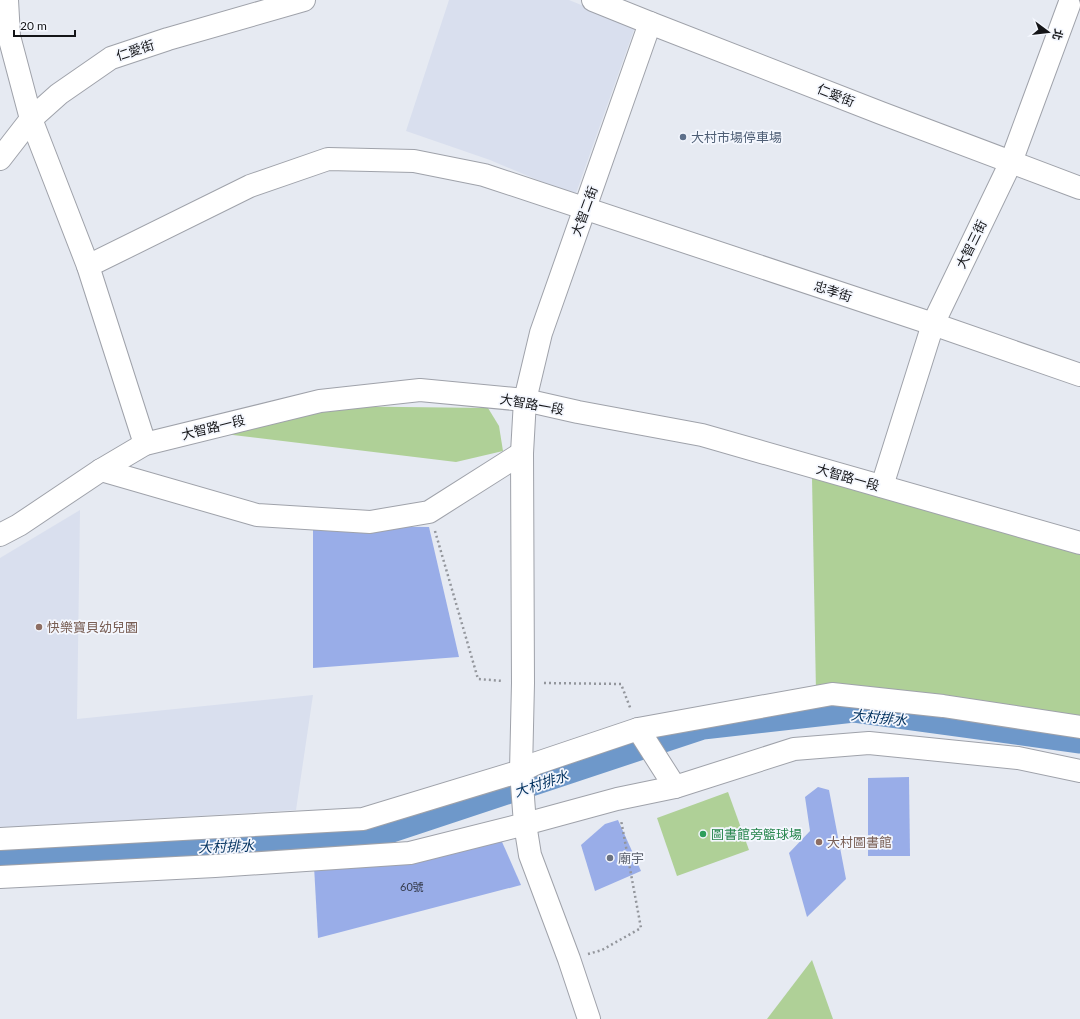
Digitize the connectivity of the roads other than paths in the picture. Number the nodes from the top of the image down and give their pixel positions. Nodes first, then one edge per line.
1 (7, 0) edge
2 (304, 0) edge
3 (593, 0) edge
4 (1068, 4) edge
5 (650, 23) junction
6 (31, 119) junction
7 (0, 159) edge
8 (1011, 162) junction
9 (1080, 188) edge
10 (585, 208) junction
11 (88, 266) junction
12 (933, 324) junction
13 (1080, 375) edge
14 (525, 400) junction
15 (145, 444) junction
16 (522, 453) junction
17 (101, 470) junction
18 (882, 486) junction
19 (0, 535) edge
20 (1080, 543) edge
21 (1080, 727) edge
22 (638, 729) junction
23 (521, 771) junction
24 (1080, 771) edge
25 (674, 786) junction
26 (525, 824) junction
27 (0, 839) edge
28 (0, 877) edge
29 (589, 1019) edge

1 - 6 street
2 - 6 street, 仁愛街
3 - 5 street, 仁愛街
4 - 8 street, 大智三街
5 - 8 street, 仁愛街
5 - 10 street, 大智二街
6 - 7 street, 仁愛街
6 - 11 street
8 - 9 street, 仁愛街
8 - 12 street, 大智三街
10 - 11 street, 忠孝街
10 - 12 street, 忠孝街
10 - 14 street, 大智二街
11 - 15 street
12 - 13 street, 忠孝街
12 - 18 street, 大智三街
14 - 15 street, 大智路一段
14 - 16 street, 大智二街
14 - 18 street, 大智路一段
15 - 17 street, 大智路一段
16 - 17 street
16 - 23 street, 大智二街
17 - 19 street, 大智路一段
18 - 20 street, 大智路一段
21 - 22 street
22 - 23 street
22 - 25 street
23 - 26 street, 大智二街
23 - 27 street
24 - 25 street
25 - 26 street
26 - 28 street
26 - 29 street, 大智二街

